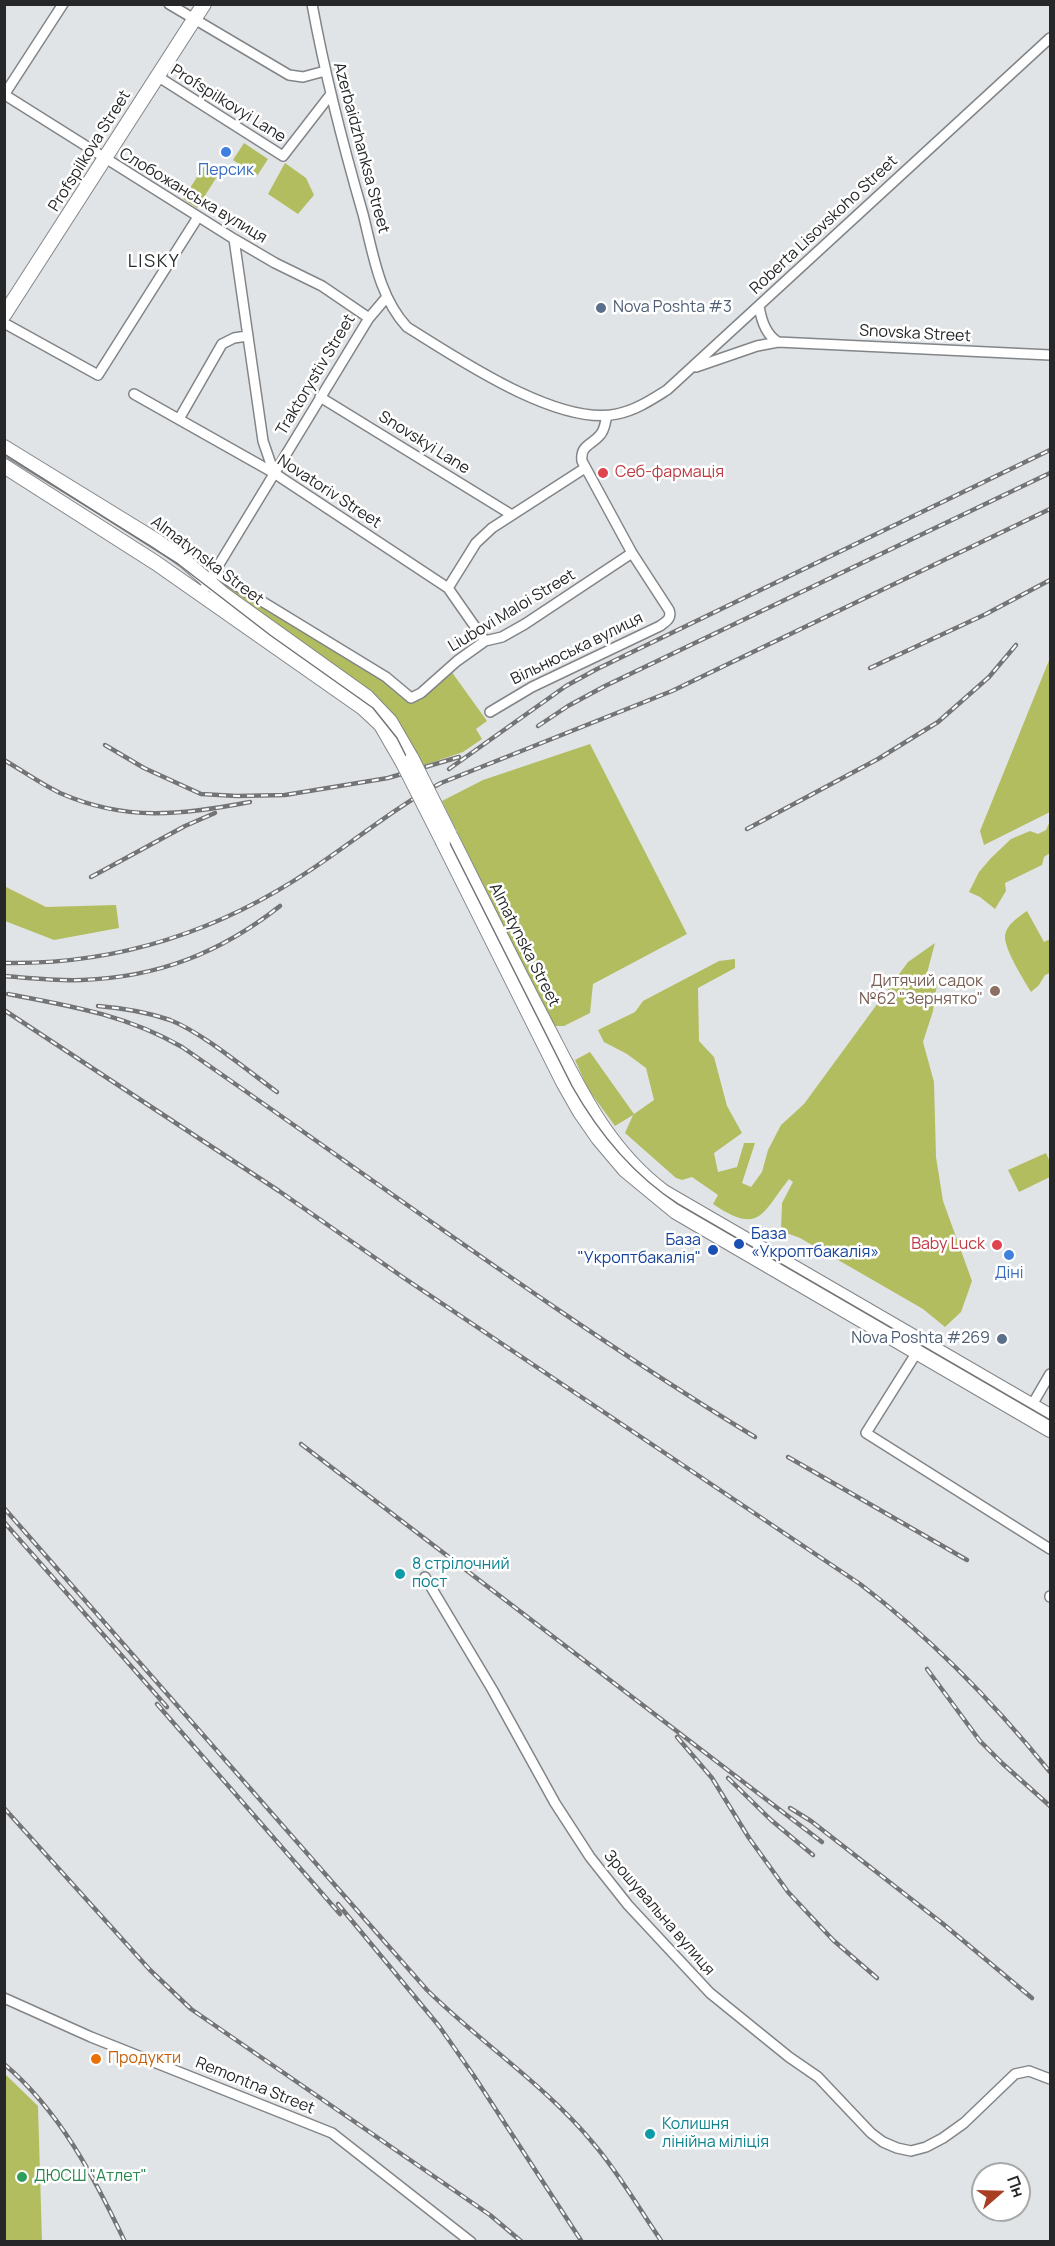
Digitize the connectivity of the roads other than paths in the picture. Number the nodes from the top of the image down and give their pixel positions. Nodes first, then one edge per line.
1 (63, 4) edge
2 (169, 4) edge
3 (204, 4) edge
4 (312, 4) edge
5 (194, 20) junction
6 (1050, 38) edge
7 (325, 71) junction
8 (157, 76) junction
9 (331, 94) junction
10 (5, 95) edge
11 (105, 159) junction
12 (198, 217) junction
13 (234, 239) junction
14 (386, 298) junction
15 (759, 306) junction
16 (4, 315) edge
17 (369, 318) junction
18 (4, 322) edge
19 (247, 336) junction
20 (778, 342) junction
21 (1050, 356) edge
22 (691, 369) junction
23 (134, 394) dead end
24 (320, 397) junction
25 (607, 416) junction
26 (179, 418) junction
27 (4, 447) edge
28 (4, 466) edge
29 (585, 468) junction
30 (274, 473) junction
31 (512, 515) junction
32 (632, 553) junction
33 (211, 577) junction
34 (448, 588) junction
35 (201, 594) junction
36 (485, 641) junction
37 (411, 698) joint
38 (490, 712) dead end
39 (408, 761) junction
40 (447, 840) junction
41 (917, 1352) junction
42 (1050, 1374) edge
43 (1032, 1406) junction
44 (1050, 1416) edge
45 (1050, 1430) edge
46 (1050, 1549) edge
47 (424, 1576) dead end
48 (4, 1998) edge
49 (1050, 2079) edge
50 (471, 2241) edge

1 - 10 street
2 - 5 street
3 - 5 street, Profspilkova Street
4 - 7 street, Azerbaidzhanksa Street
5 - 7 street
5 - 8 street, Profspilkova Street
6 - 15 street, Roberta Lisovskoho Street
7 - 9 street, Azerbaidzhanksa Street
8 - 9 street, Profspilkovyi Lane
8 - 11 street, Profspilkova Street
9 - 14 street, Azerbaidzhanksa Street
10 - 11 street, Слобожанська вулиця
11 - 12 street, Слобожанська вулиця
11 - 16 street, Profspilkova Street
12 - 13 street, Слобожанська вулиця
12 - 18 street
13 - 17 street, Слобожанська вулиця
13 - 19 street
14 - 17 street, Traktorystiv Street
14 - 25 street
15 - 20 street
15 - 22 street, Roberta Lisovskoho Street
17 - 24 street, Traktorystiv Street
19 - 26 street
19 - 30 street
20 - 21 street, Snovska Street
20 - 22 street, Snovska Street
22 - 25 street, Roberta Lisovskoho Street
23 - 26 street, Novatoriv Street
24 - 30 street, Traktorystiv Street
24 - 31 street, Snovskyi Lane
25 - 29 street
26 - 30 street, Novatoriv Street
27 - 33 street, Almatynska Street
28 - 35 street, Almatynska Street
29 - 31 street
29 - 32 street
30 - 33 street, Traktorystiv Street
30 - 34 street, Novatoriv Street
31 - 34 street
32 - 36 street, Liubovi Maloi Street
32 - 38 street, Вільнюська вулиця
33 - 35 street, Traktorystiv Street
33 - 37 street, Almatynska Street
33 - 39 street, Almatynska Street
34 - 36 street, Novatoriv Street
35 - 39 street, Almatynska Street
36 - 37 street, Liubovi Maloi Street
39 - 40 street, Almatynska Street, bridge
40 - 41 street, Almatynska Street
40 - 43 street, Almatynska Street
41 - 45 street, Almatynska Street
41 - 46 street
42 - 43 street
43 - 44 street, Almatynska Street
47 - 49 street, Зрошувальна вулиця
48 - 50 street, Remontna Street

